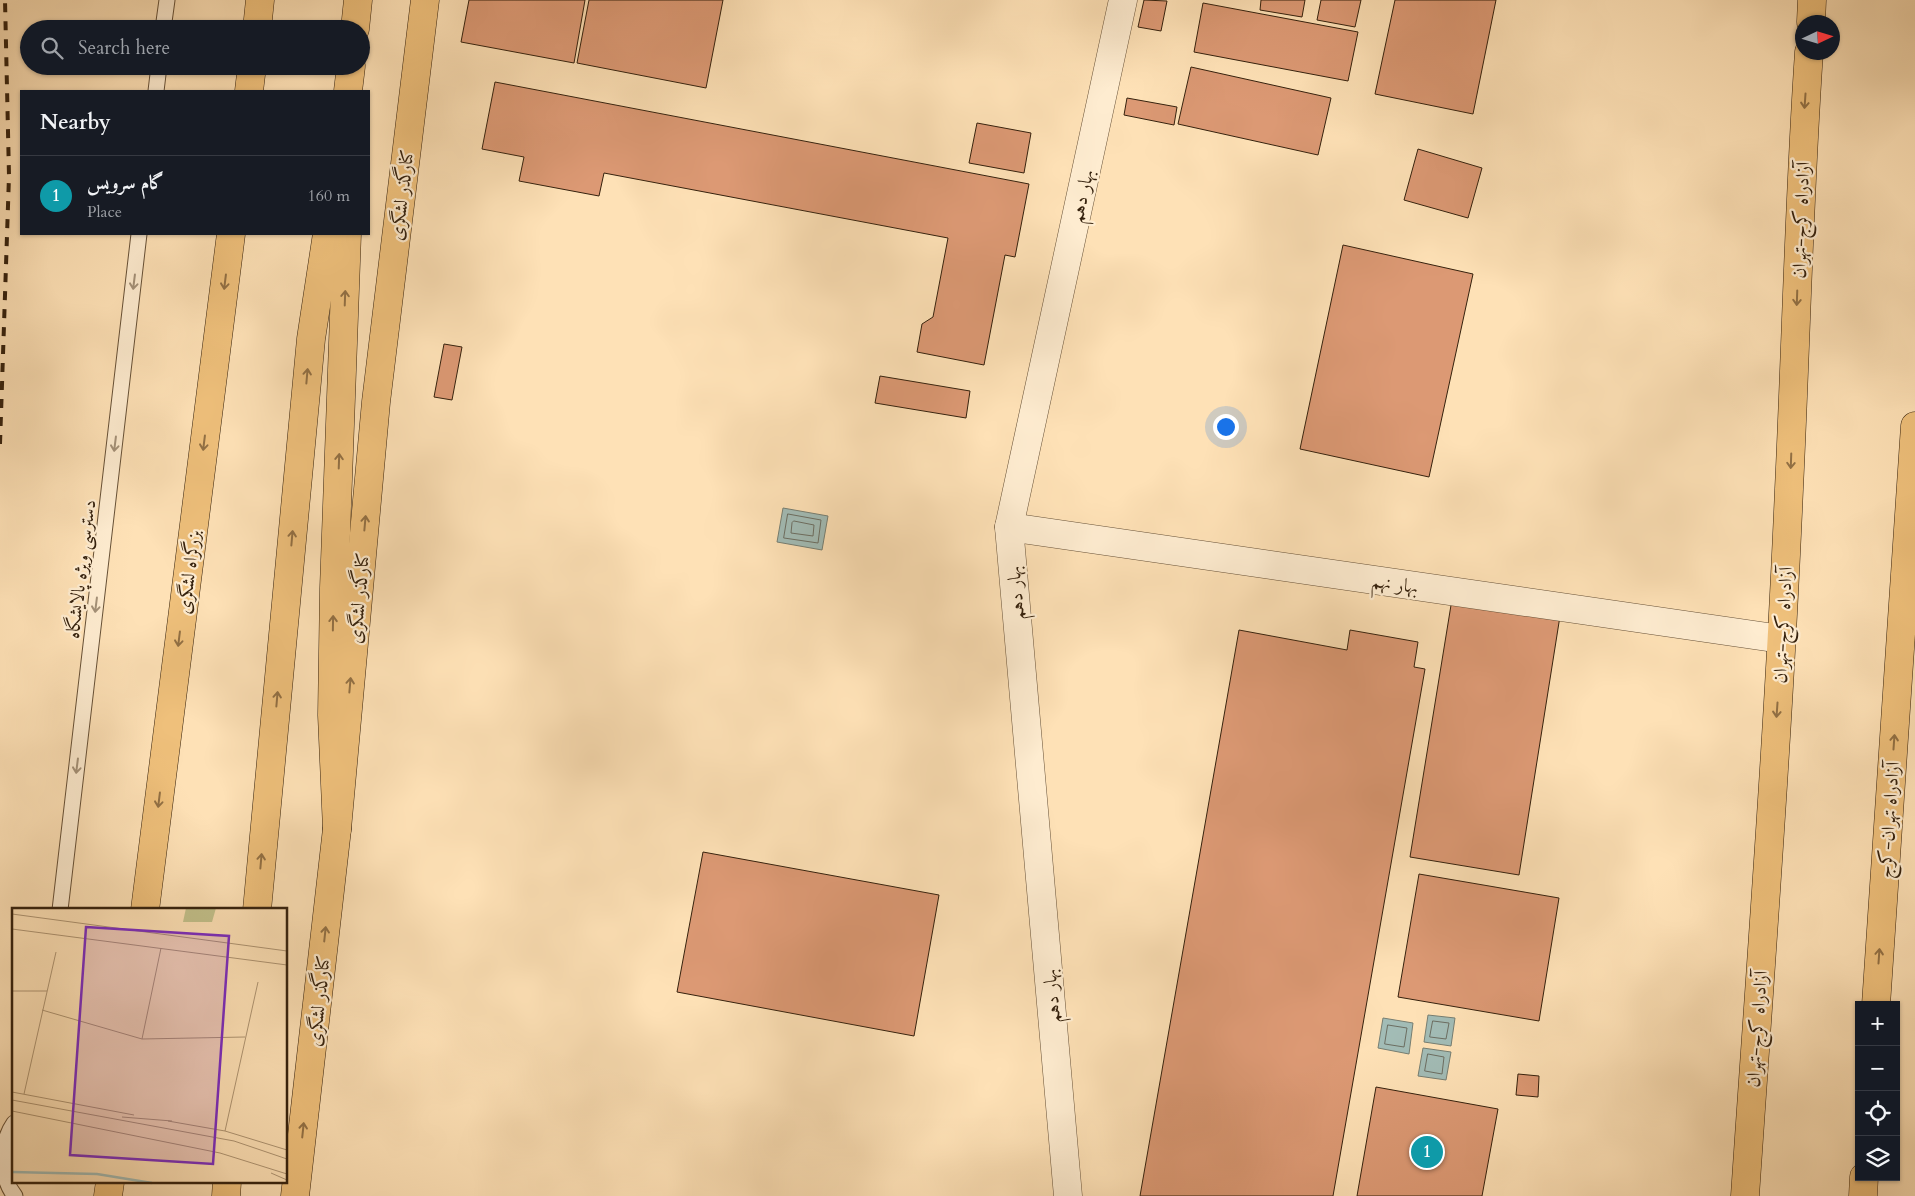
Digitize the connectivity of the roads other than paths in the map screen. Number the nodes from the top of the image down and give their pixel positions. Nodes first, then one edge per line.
1 (167, 0) edge
2 (260, 0) edge
3 (358, 0) edge
4 (425, 0) edge
5 (1123, 0) edge
6 (1812, 0) edge
7 (1811, 15) edge
8 (164, 20) edge
9 (258, 20) edge
10 (356, 20) edge
11 (1808, 60) edge
12 (158, 75) edge
13 (251, 75) edge
14 (156, 90) edge
15 (249, 90) edge
16 (139, 235) edge
17 (231, 235) edge
18 (327, 235) edge
19 (347, 235) edge
20 (1915, 426) edge
21 (1009, 527) junction
22 (1782, 639) junction
23 (337, 829) junction
24 (60, 908) edge
25 (145, 908) edge
26 (257, 908) edge
27 (1876, 1001) edge
28 (12, 1127) edge
29 (1, 1164) edge
30 (1864, 1181) edge
31 (14, 1196) edge
32 (295, 1196) edge
33 (1068, 1196) edge
34 (1745, 1196) edge
35 (1863, 1196) edge

1 - 8 lane
2 - 9 main road
3 - 10 main road
23 -> 4 main road, کنارگذر لشگری
5 - 21 street, بهار دهم
6 - 7 main road
11 -> 22 main road, آزادراه کرج-تهران
12 - 14 lane
13 - 15 main road
16 -> 24 lane, دسترسی ویژه پالایشگاه
17 -> 25 main road, بزرگراه لشگری
26 -> 18 main road
23 -> 19 main road
27 -> 20 main road, آزادراه تهران-کرج
21 - 22 street, بهار نهم
21 - 33 street, بهار دهم
22 -> 34 main road, آزادراه کرج-تهران
32 -> 23 main road, کنارگذر لشگری
28 - 29 lane
29 - 31 lane
30 - 35 main road

